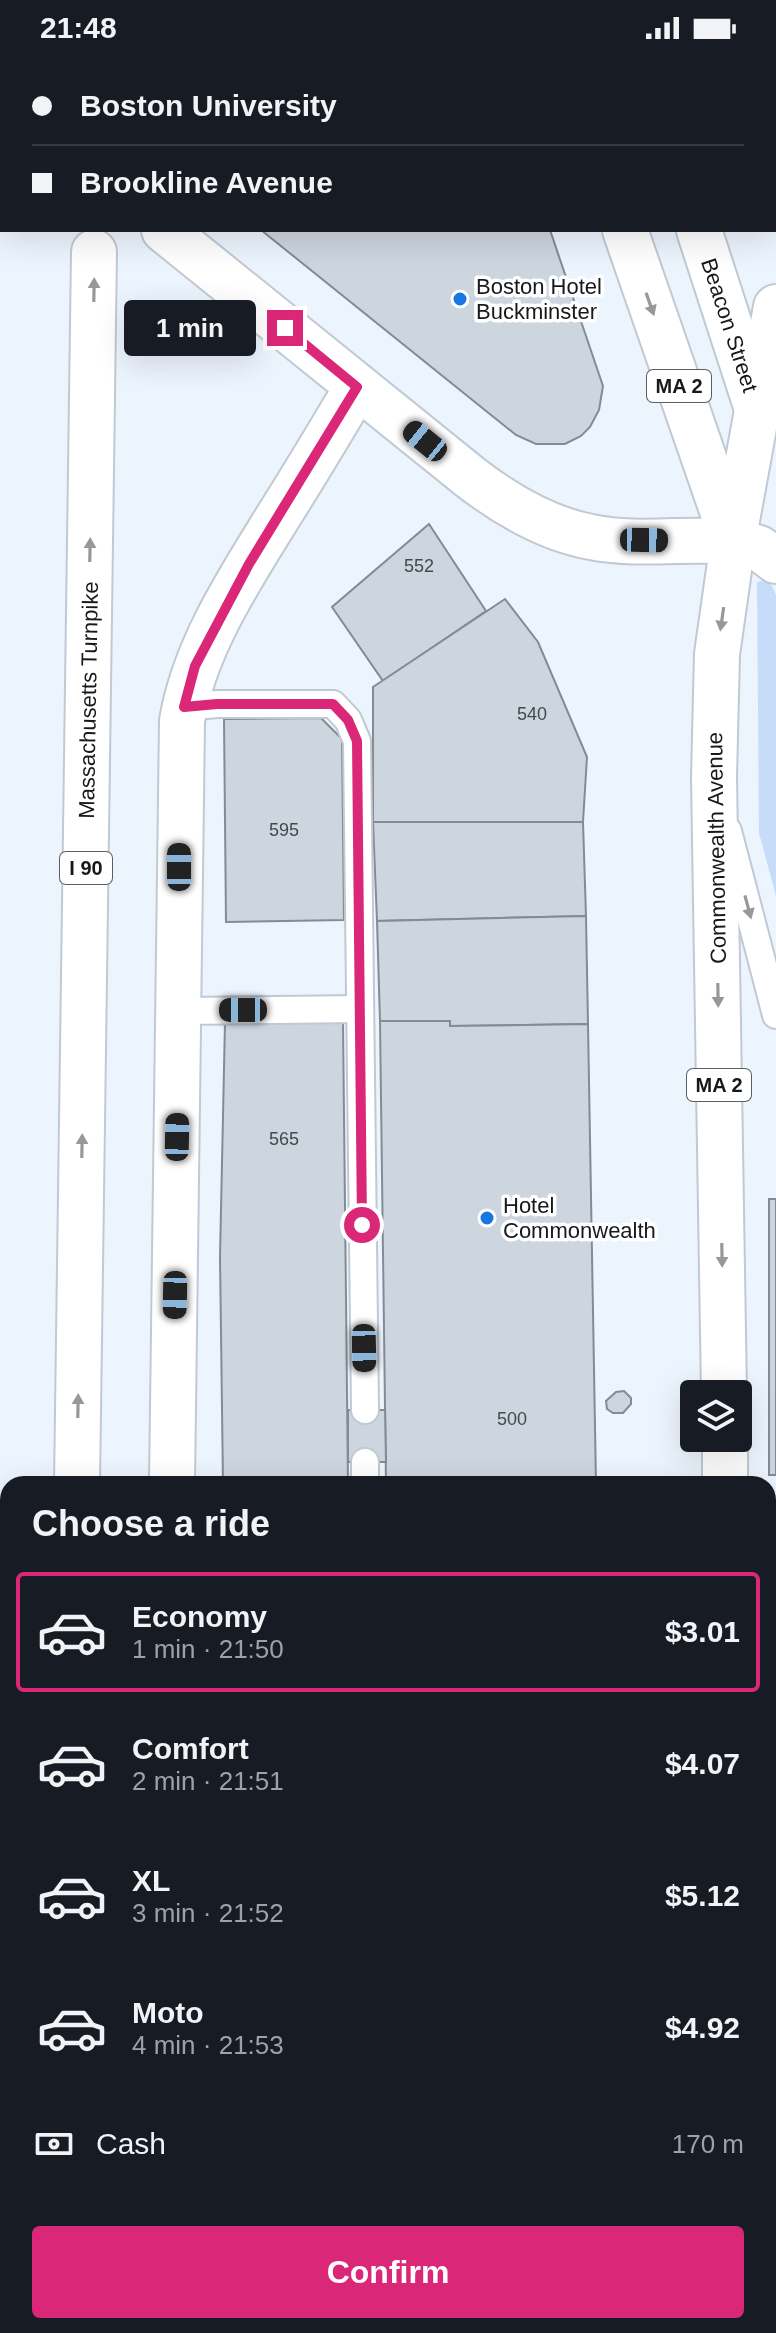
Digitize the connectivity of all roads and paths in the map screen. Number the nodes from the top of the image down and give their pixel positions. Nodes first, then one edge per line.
1 (166, 232) edge
2 (626, 232) edge
3 (700, 232) edge
4 (94, 252) dead end
5 (776, 307) edge
6 (357, 387) junction
7 (757, 409) junction
8 (776, 466) edge
9 (733, 542) junction
10 (776, 561) edge
11 (184, 707) junction
12 (714, 777) junction
13 (360, 1009) junction
14 (178, 1011) junction
15 (776, 1015) edge
16 (724, 1380) edge
17 (365, 1410) dead end
18 (725, 1452) edge
19 (77, 1476) edge
20 (172, 1476) edge
21 (725, 1476) edge

1 - 6 main road
2 -> 9 main road, MA 2
3 - 7 main road, Beacon Street / MA 2
19 -> 4 main road, Massachusetts Turnpike / I 90
5 - 7 main road, Commonwealth Avenue
6 - 9 main road
6 - 11 main road
7 - 8 main road, Beacon Street / MA 2
7 - 9 main road, Commonwealth Avenue
9 - 10 main road
9 -> 12 main road, Commonwealth Avenue / MA 2
11 - 13 lane
11 - 14 main road
12 -> 15 lane
12 -> 16 main road, Commonwealth Avenue / MA 2
13 - 14 lane
13 - 17 lane
14 - 20 main road
18 - 21 main road

